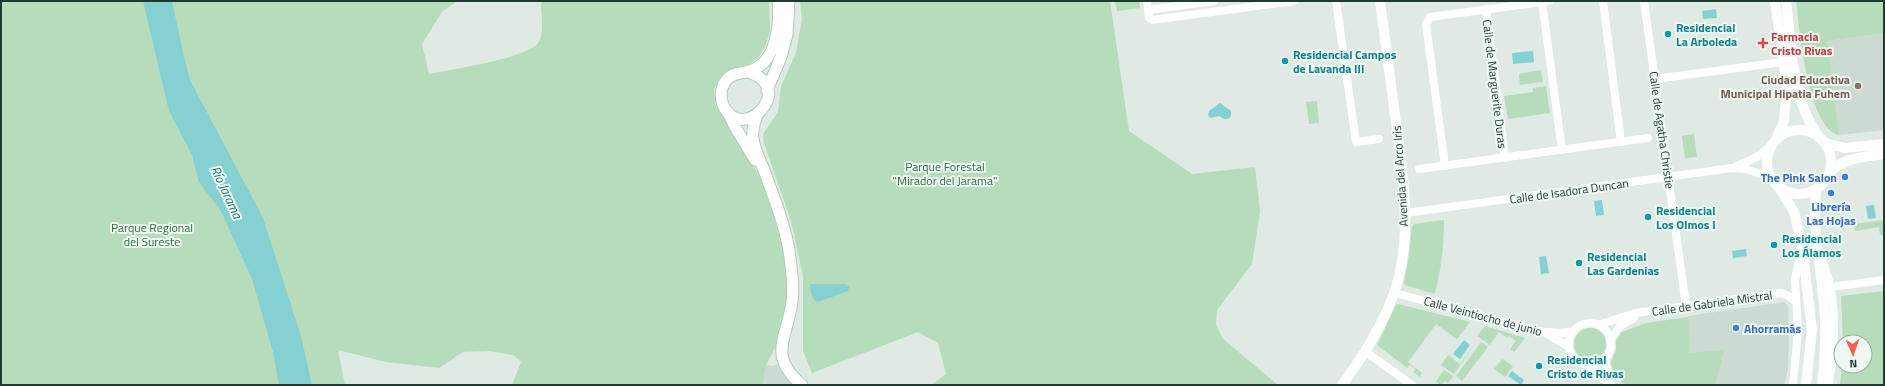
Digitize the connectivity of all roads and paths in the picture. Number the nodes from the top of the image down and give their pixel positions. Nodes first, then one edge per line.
1 (778, 1) edge
2 (789, 1) edge
3 (1147, 1) edge
4 (1210, 1) edge
5 (1214, 1) edge
6 (1295, 1) edge
7 (1336, 1) edge
8 (1380, 1) edge
9 (1603, 1) edge
10 (1644, 1) edge
11 (1775, 1) edge
12 (1786, 1) edge
13 (1273, 2) edge
14 (1546, 2) edge
15 (1518, 3) edge
16 (1508, 4) edge
17 (1148, 10) junction
18 (1486, 10) junction
19 (1211, 12) junction
20 (1783, 62) junction
21 (748, 72) junction
22 (1655, 79) junction
23 (768, 90) junction
24 (728, 112) junction
25 (757, 115) junction
26 (1817, 134) junction
27 (1648, 138) dead end
28 (1379, 139) dead end
29 (1621, 142) junction
30 (1774, 142) junction
31 (1826, 143) junction
32 (1884, 144) edge
33 (1562, 150) junction
34 (1884, 154) edge
35 (1505, 158) junction
36 (1445, 166) junction
37 (1732, 168) junction
38 (1419, 169) dead end
39 (1831, 171) junction
40 (766, 176) junction
41 (1668, 177) junction
42 (1770, 177) junction
43 (1778, 187) junction
44 (1816, 190) junction
45 (1406, 213) junction
46 (1802, 245) junction
47 (1818, 252) junction
48 (1795, 280) junction
49 (1884, 280) edge
50 (1831, 287) junction
51 (1394, 293) junction
52 (1781, 293) junction
53 (1796, 302) junction
54 (1686, 306) junction
55 (1643, 313) junction
56 (1598, 325) junction
57 (1574, 330) junction
58 (1544, 332) junction
59 (1610, 340) junction
60 (1569, 347) junction
61 (1366, 352) junction
62 (1605, 357) junction
63 (1587, 364) junction
64 (802, 385) edge
65 (1342, 385) edge
66 (1412, 385) edge
67 (1610, 385) edge
68 (1793, 385) edge
69 (1806, 385) edge
70 (1822, 385) edge
71 (1829, 385) edge

1 - 21 main road
2 - 23 main road
3 - 17 street
4 - 5 street
4 - 17 street
4 - 19 street
6 - 13 street
7 - 28 street, Avenida del Arco Iris
8 - 45 street, Avenida del Arco Iris
9 - 29 street
10 - 22 street, Calle de Agatha Christie
11 - 20 street
12 - 26 street
13 - 19 street
14 - 15 street, Calle de Marguerite Duras
14 - 33 street, Calle de Marguerite Duras
15 - 16 street, Calle de Marguerite Duras
16 - 18 street, Calle de Marguerite Duras
17 - 19 street
18 - 35 street, Calle de Marguerite Duras
18 - 36 street, Calle de Marguerite Duras
20 - 22 street
20 - 30 street
21 - 23 main road
21 - 24 main road
22 - 41 street, Calle de Agatha Christie
23 - 25 main road
24 - 25 main road
24 - 40 main road
25 - 40 main road
26 - 30 street
26 - 31 street
27 - 29 street, Calle de Marguerite Duras
29 - 33 street, Calle de Marguerite Duras
30 - 37 street, Calle de Isadora Duncan
30 - 42 street
31 - 32 street
31 - 39 street
33 - 35 street, Calle de Marguerite Duras
34 - 39 street
35 - 36 street, Calle de Marguerite Duras
36 - 38 street, Calle de Marguerite Duras
37 - 41 street, Calle de Isadora Duncan
37 - 42 street, Calle de Isadora Duncan
39 - 44 street
40 - 64 main road
41 - 45 street, Calle de Isadora Duncan
41 - 54 street, Calle de Agatha Christie
42 - 43 street
43 - 44 street
43 - 46 street
44 - 47 street
45 - 51 street, Avenida del Arco Iris
46 - 48 street
46 - 69 street
47 - 50 street
47 - 70 street
48 - 52 street, Calle de Gabriela Mistral
48 - 53 street
49 - 50 street
50 - 71 street
51 - 58 street, Calle Veintiocho de junio
51 - 61 street, Avenida del Arco Iris
52 - 53 street, Calle de Gabriela Mistral
52 - 54 street, Calle de Gabriela Mistral
53 - 68 street
54 - 55 street, Calle de Gabriela Mistral
55 - 56 street, Calle de Gabriela Mistral
55 - 59 street, Calle de Gabriela Mistral
56 - 57 street
56 - 59 street
57 - 58 street
57 - 60 street
58 - 60 street, Calle Veintiocho de junio
59 - 62 street
60 - 63 street
61 - 65 street, Avenida del Arco Iris
61 - 66 street
62 - 63 street
62 - 67 street
63 - 67 street

